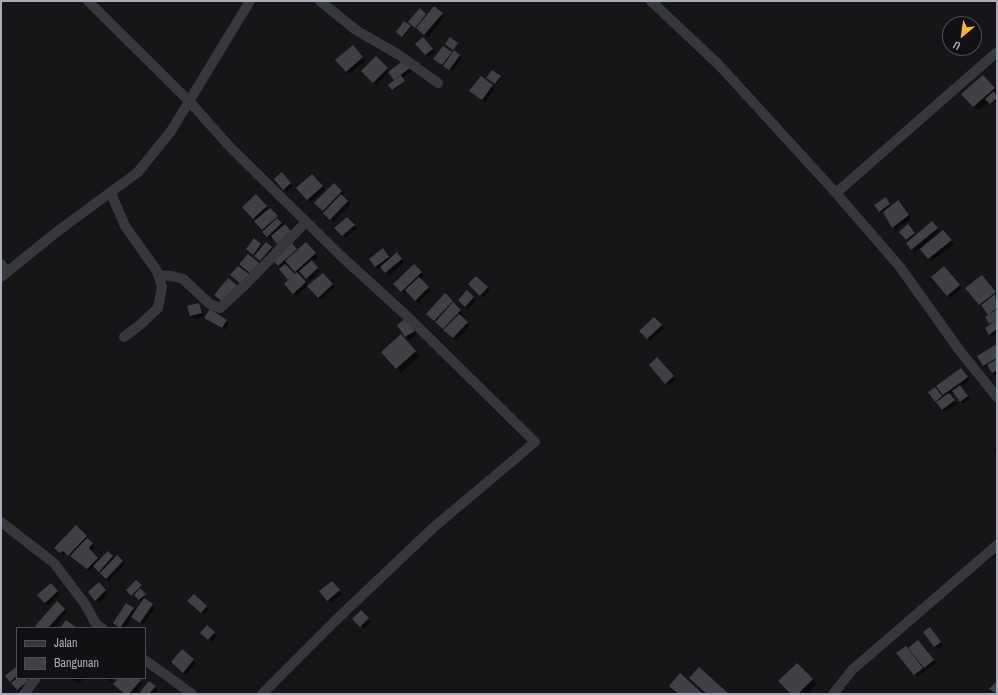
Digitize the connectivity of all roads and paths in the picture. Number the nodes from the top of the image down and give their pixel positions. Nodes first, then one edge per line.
1 (88, 1) edge
2 (250, 1) edge
3 (320, 1) edge
4 (651, 1) edge
5 (997, 52) edge
6 (988, 59) junction
7 (997, 66) edge
8 (438, 83) dead end
9 (190, 102) junction
10 (110, 193) junction
11 (836, 193) junction
12 (306, 222) junction
13 (3, 271) edge
14 (158, 275) junction
15 (124, 336) dead end
16 (997, 397) edge
17 (1, 522) edge
18 (997, 545) edge
19 (97, 627) edge
20 (146, 661) edge
21 (35, 679) edge
22 (24, 694) edge
23 (192, 694) edge
24 (262, 694) edge
25 (834, 694) edge

1 - 9 street
2 - 9 street
3 - 8 street
4 - 11 street
5 - 6 street
6 - 7 street
6 - 11 street
9 - 10 street
9 - 12 street
10 - 13 street
10 - 14 street
11 - 16 street
12 - 14 street
12 - 24 street
14 - 15 street
17 - 19 street
18 - 25 street
20 - 23 street
21 - 22 street

